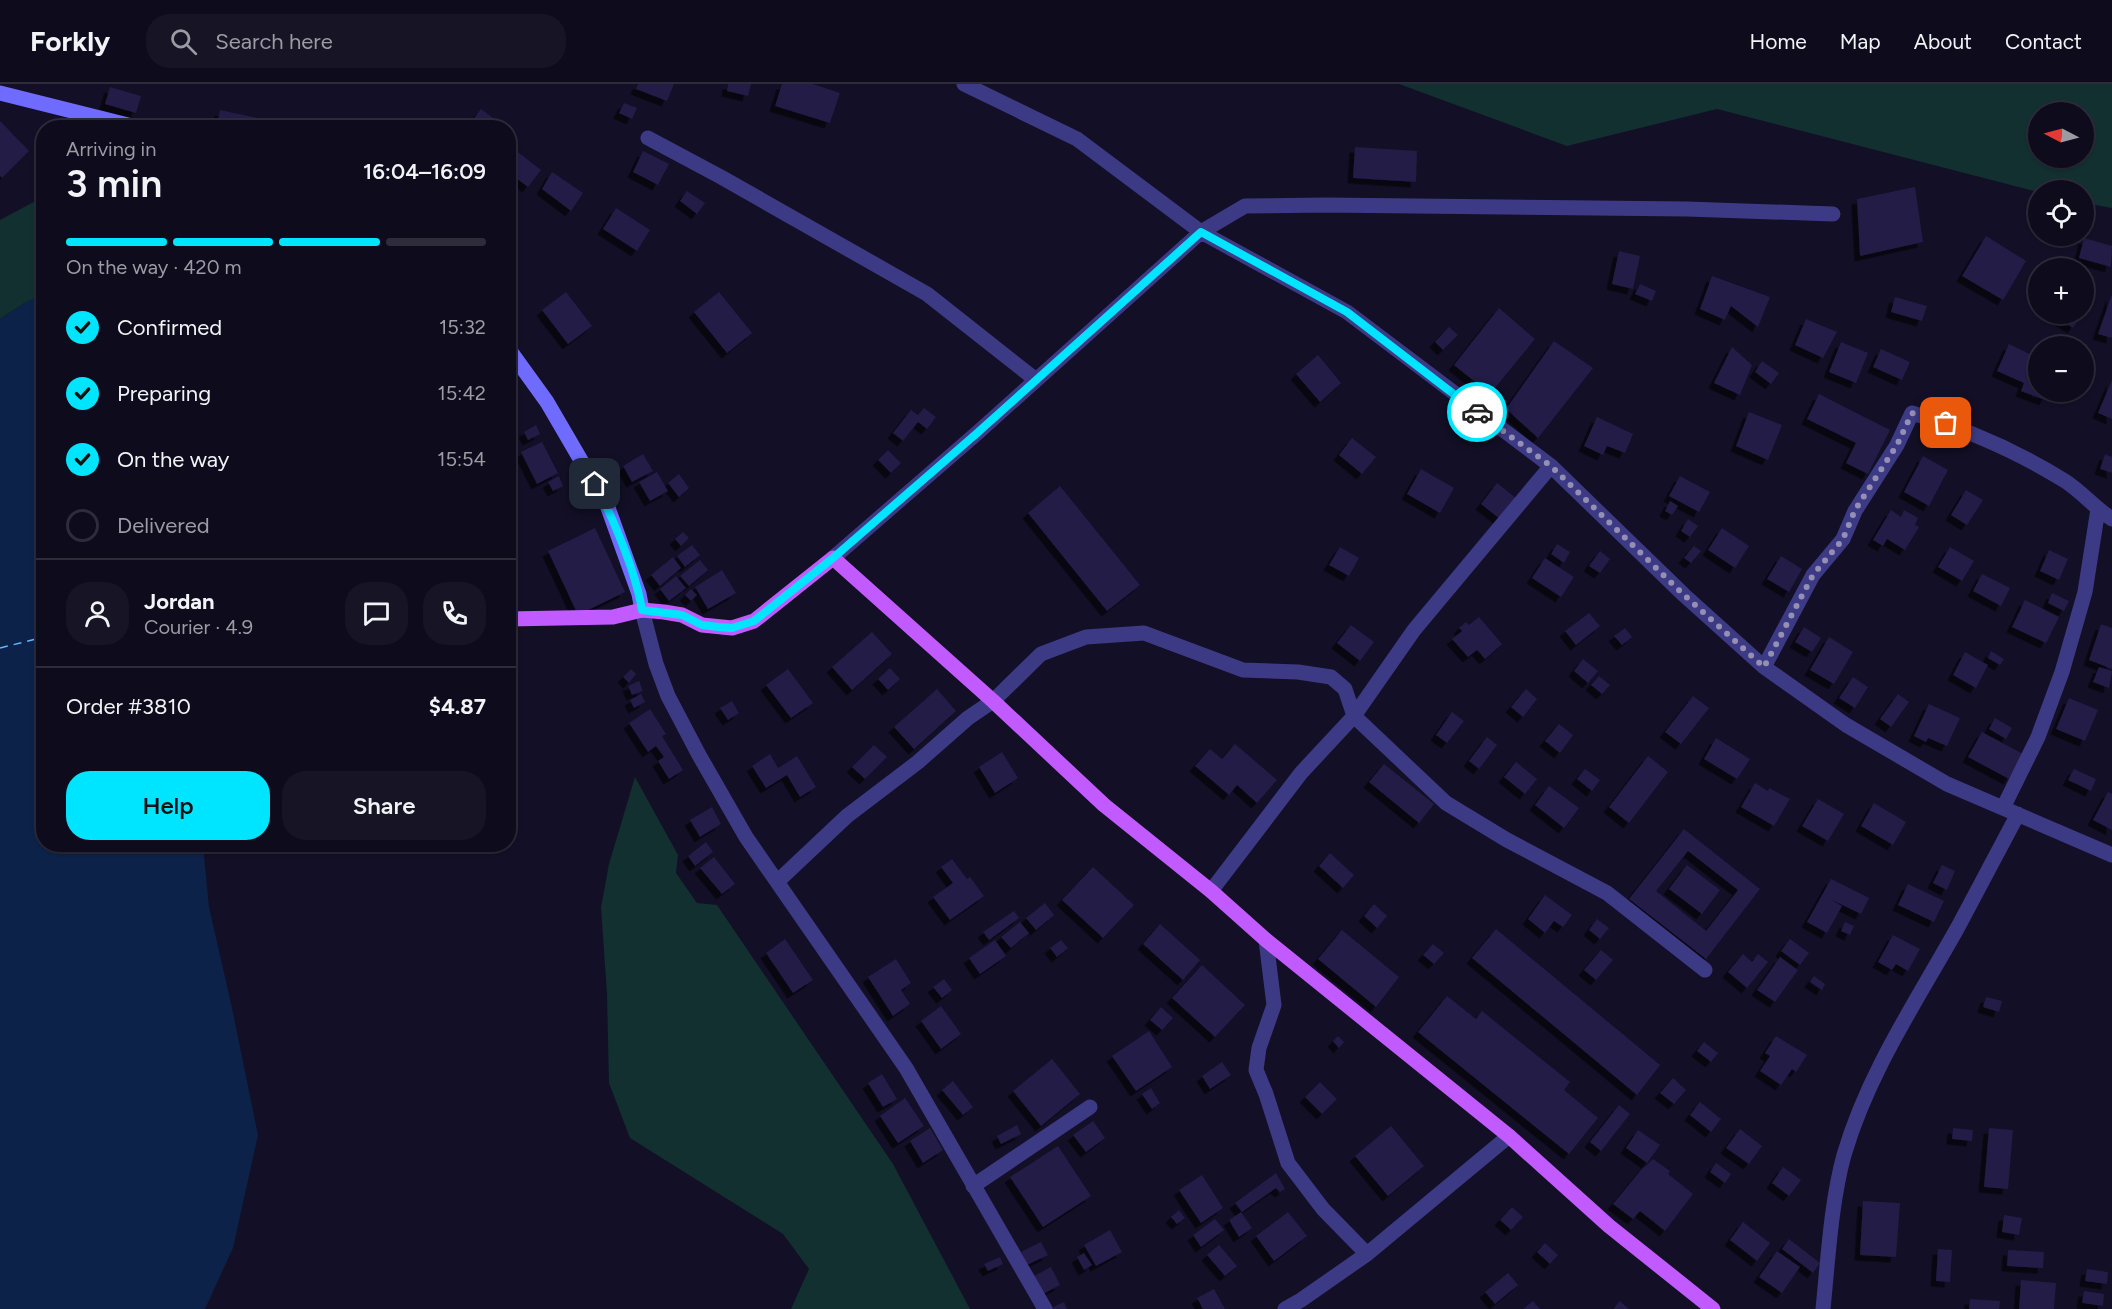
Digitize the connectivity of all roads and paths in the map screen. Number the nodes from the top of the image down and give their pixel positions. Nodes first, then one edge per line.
1 (964, 84) edge
2 (0, 93) edge
3 (108, 120) edge
4 (648, 138) dead end
5 (1833, 214) dead end
6 (1201, 232) junction
7 (516, 359) edge
8 (1036, 380) junction
9 (1551, 466) junction
10 (2097, 509) junction
11 (2112, 519) edge
12 (833, 558) junction
13 (642, 610) junction
14 (516, 620) edge
15 (1764, 667) junction
16 (993, 701) junction
17 (1354, 716) junction
18 (2003, 808) junction
19 (2018, 814) junction
20 (2112, 855) edge
21 (778, 881) junction
22 (1211, 891) junction
23 (1266, 940) junction
24 (1706, 970) dead end
25 (1090, 1107) dead end
26 (1509, 1136) junction
27 (973, 1186) junction
28 (1367, 1254) junction
29 (1303, 1305) edge
30 (1045, 1309) edge
31 (1285, 1309) edge
32 (1713, 1309) edge
33 (1823, 1309) edge

1 - 6 street
2 - 3 main road
4 - 8 street
5 - 6 street
6 - 8 street
6 - 9 street
7 - 13 main road
8 - 12 street
9 - 15 street
9 - 17 street
10 - 11 street
10 - 15 street
10 - 18 street
12 - 13 main road
12 - 16 main road
13 - 14 main road
13 - 21 street
15 - 18 street
16 - 17 street
16 - 21 street
16 - 22 main road
17 - 22 street
17 - 24 street
18 - 19 street
19 - 20 street
19 - 33 street
21 - 27 street
22 - 23 main road
23 - 26 main road
23 - 28 street
25 - 27 street
26 - 28 street
26 - 32 main road
27 - 30 street
28 - 29 street
29 - 31 street

